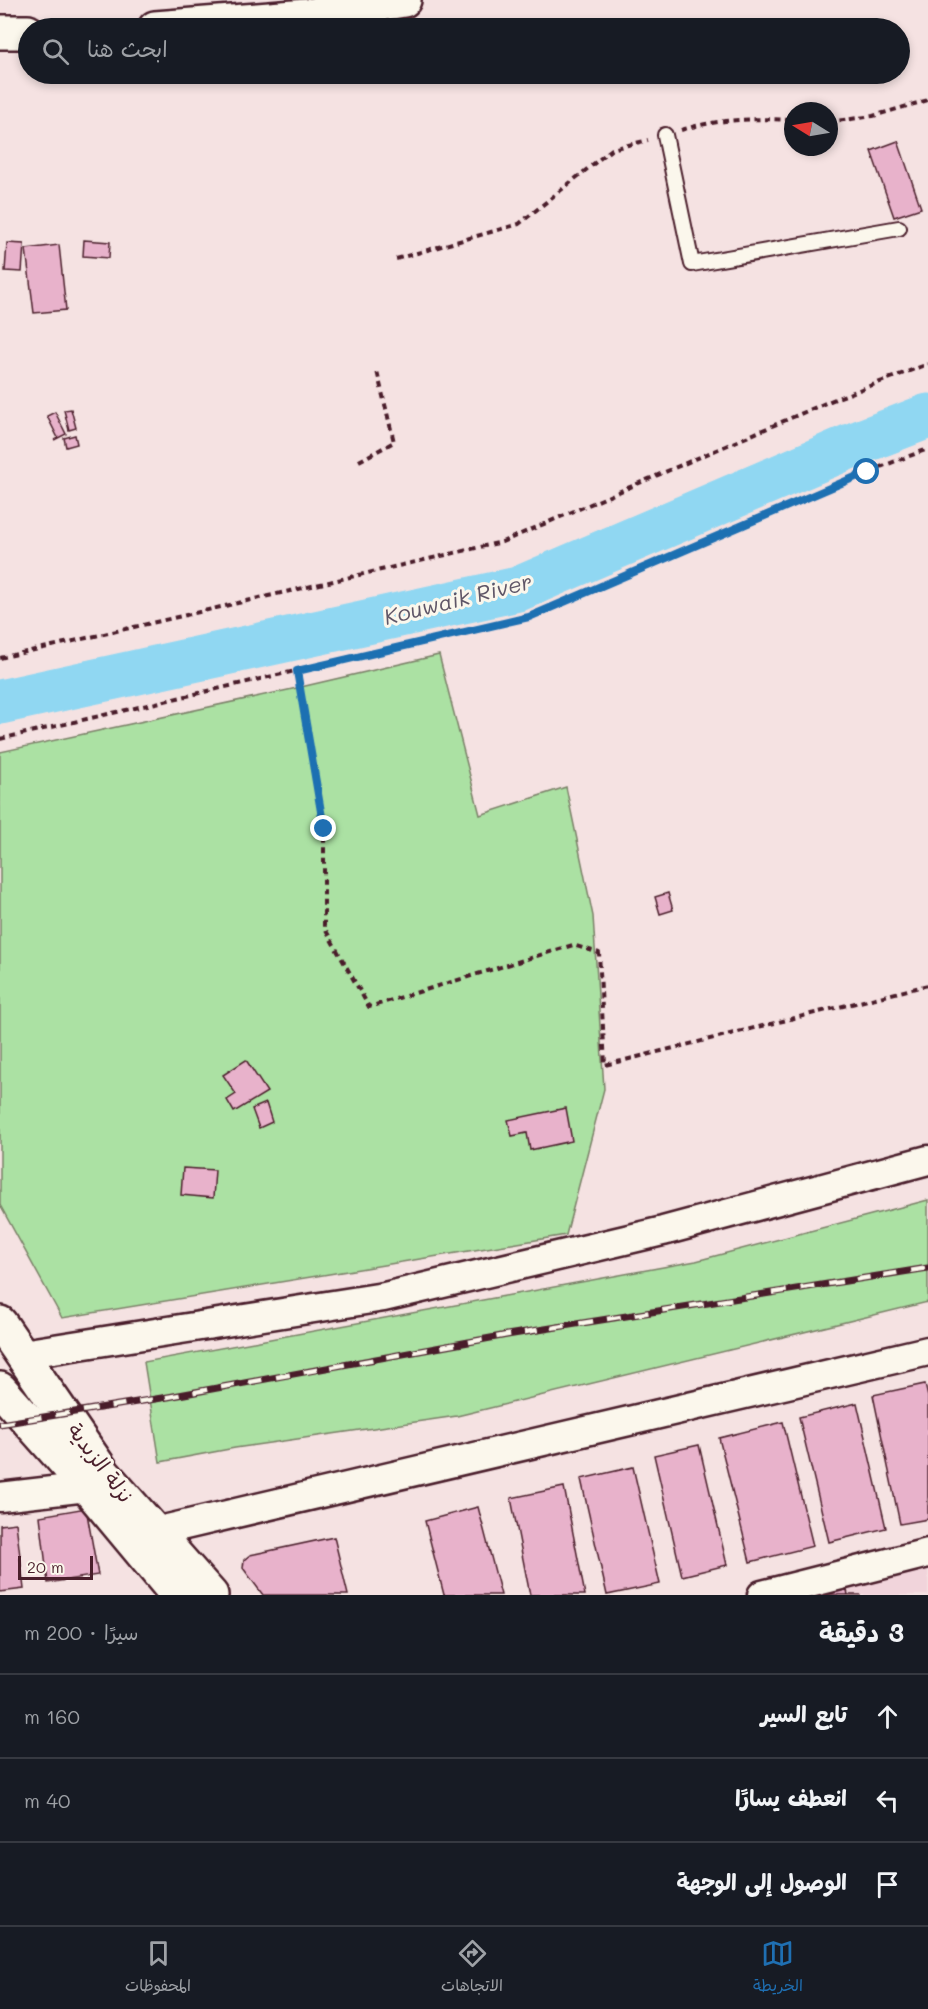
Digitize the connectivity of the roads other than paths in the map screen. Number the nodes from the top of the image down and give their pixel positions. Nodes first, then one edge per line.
1 (404, 0) edge
2 (282, 18) edge
3 (0, 32) edge
4 (18, 32) edge
5 (665, 135) road end
6 (899, 228) dead end
7 (928, 1160) edge
8 (0, 1323) edge
9 (928, 1350) edge
10 (22, 1354) junction
11 (0, 1389) edge
12 (87, 1487) junction
13 (0, 1497) edge
14 (155, 1532) junction
15 (928, 1553) edge
16 (792, 1591) edge
17 (177, 1595) edge
18 (211, 1595) edge
19 (762, 1595) edge

1 - 2 main road
3 - 4 main road
5 - 6 lane
7 - 10 street
8 - 10 main road, نزلة الزبدية
9 - 14 street
10 - 14 main road, نزلة الزبدية
11 - 12 main road, نزلة الزبدية
12 - 13 street
12 - 17 main road, نزلة الزبدية
14 - 18 main road, نزلة الزبدية
15 - 16 street
16 - 19 street

